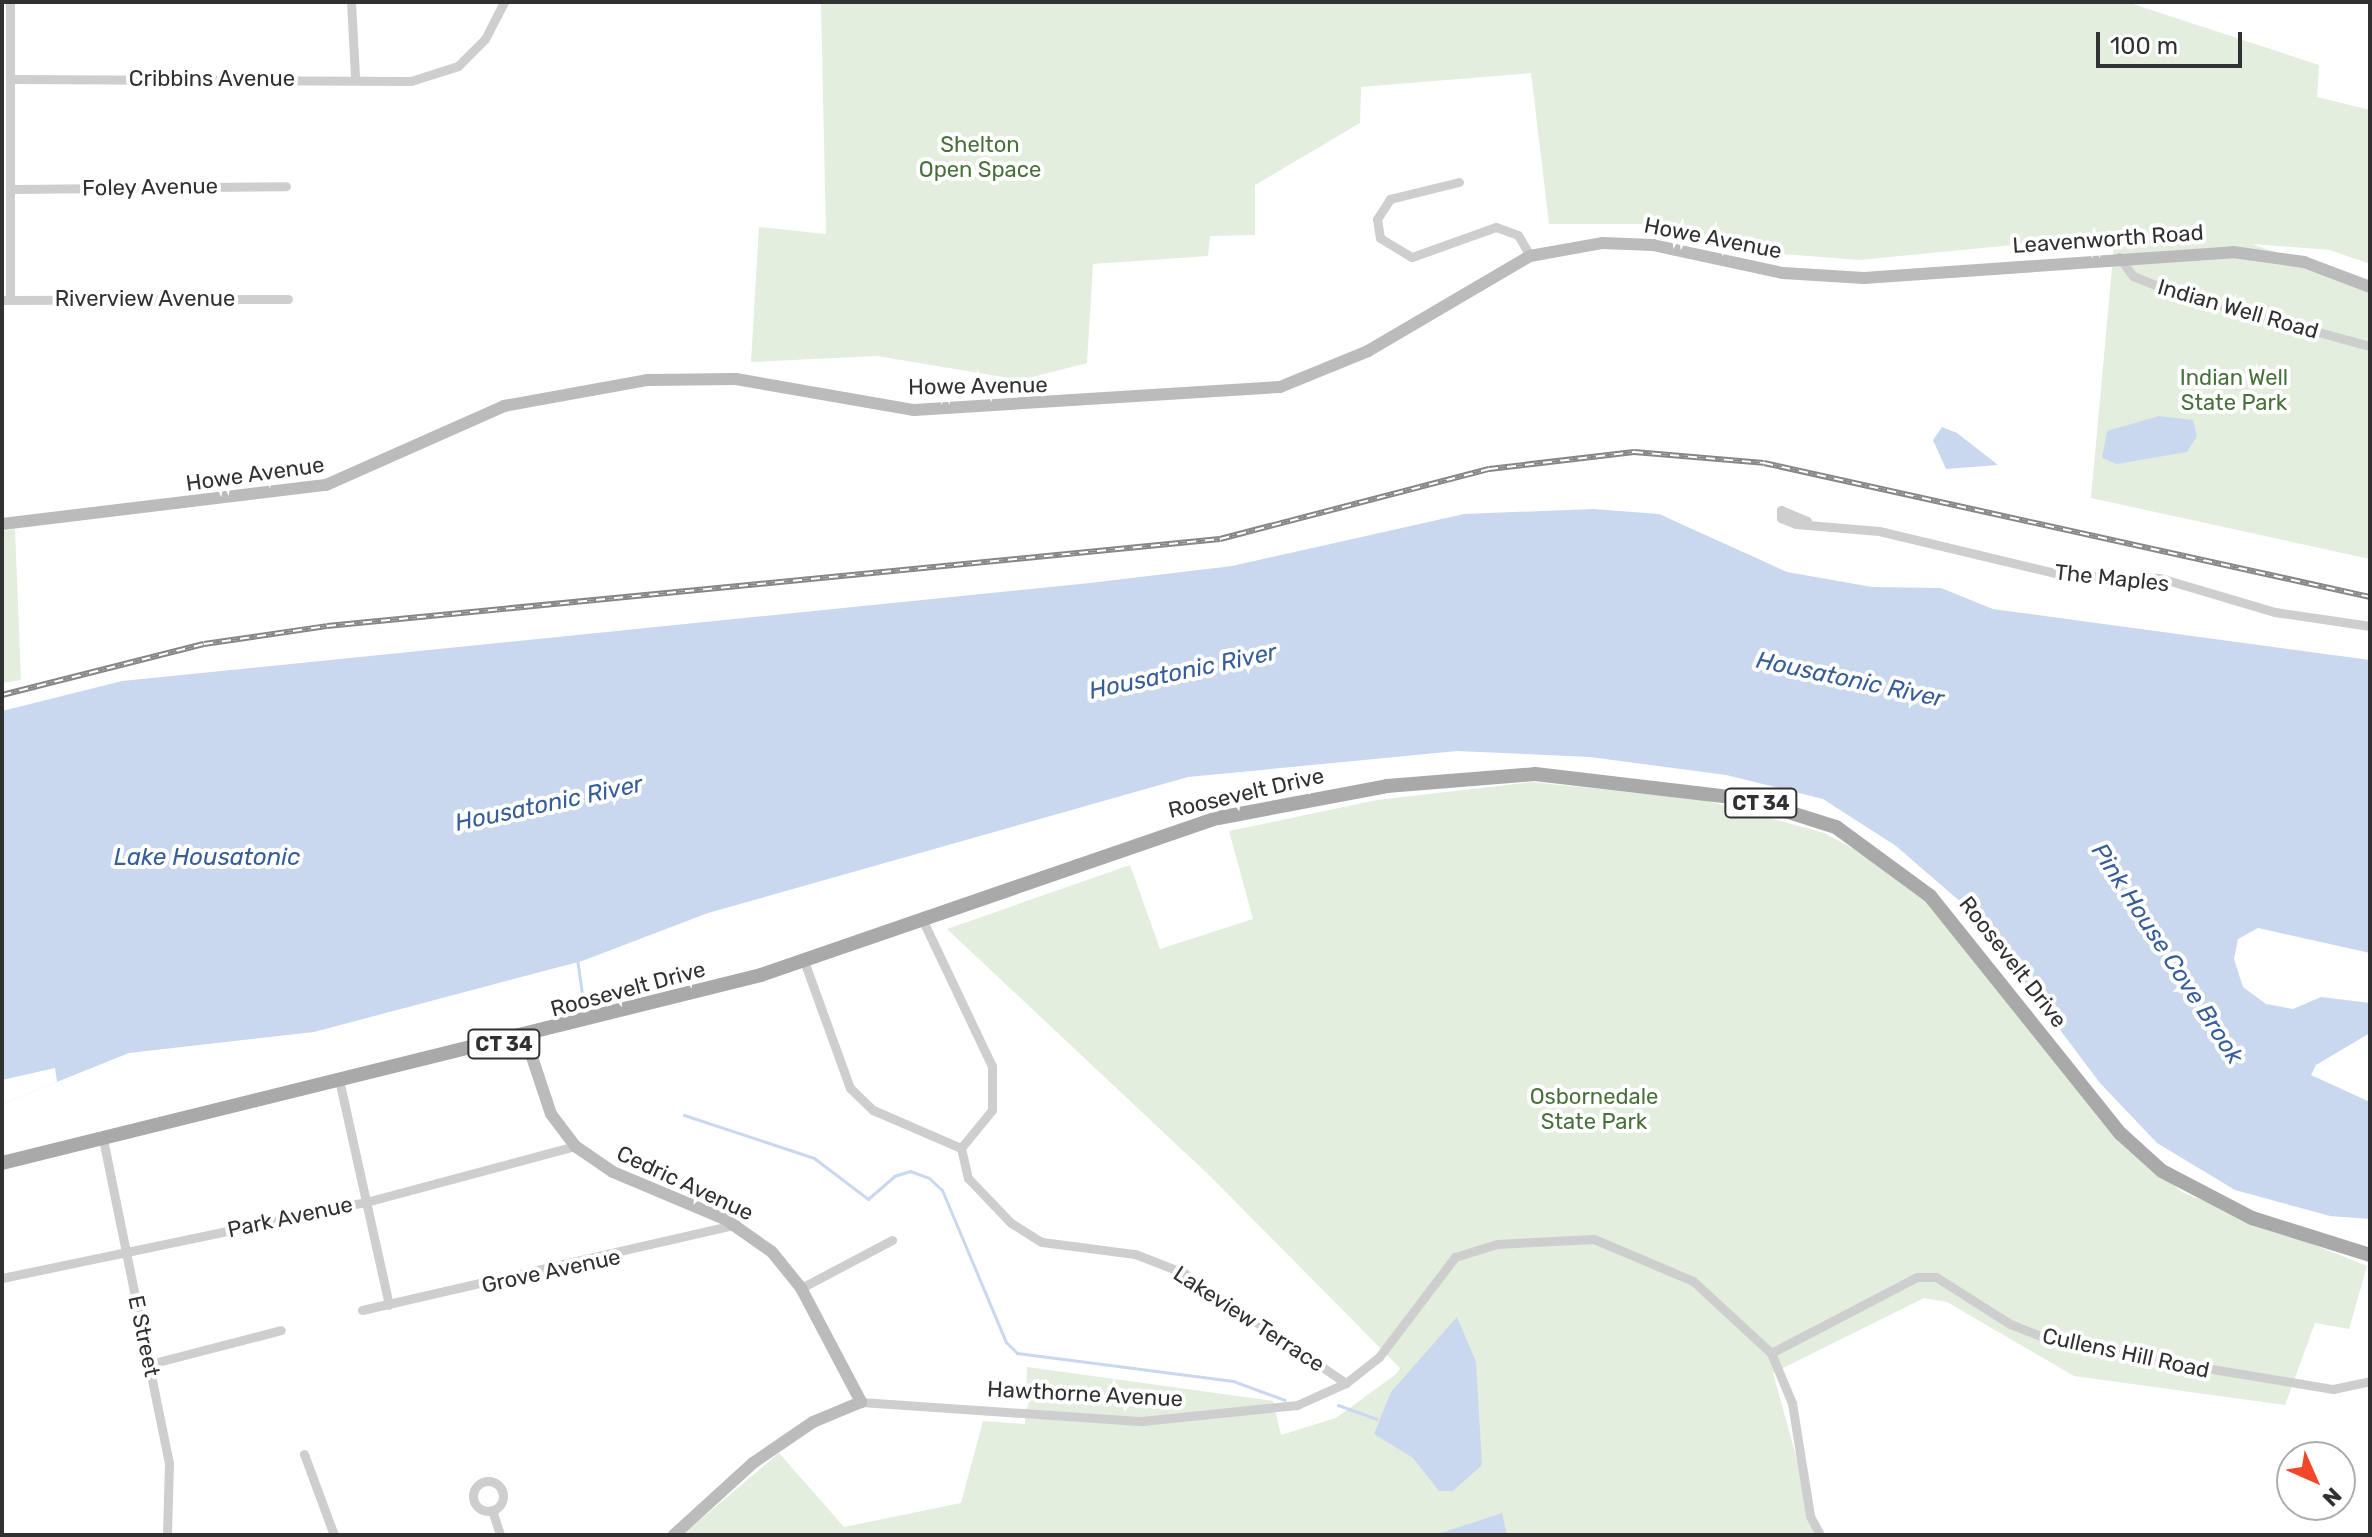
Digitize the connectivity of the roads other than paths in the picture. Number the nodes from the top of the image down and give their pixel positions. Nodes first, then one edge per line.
1 (10, 2) edge
2 (351, 2) edge
3 (504, 2) edge
4 (355, 77) junction
5 (13, 79) junction
6 (1459, 182) dead end
7 (286, 186) dead end
8 (14, 189) junction
9 (2118, 255) junction
10 (1530, 256) junction
11 (1893, 277) joint
12 (2370, 287) edge
13 (6, 299) edge
14 (288, 299) dead end
15 (2370, 346) edge
16 (1807, 521) dead end
17 (2, 524) edge
18 (2370, 626) edge
19 (924, 923) junction
20 (804, 961) junction
21 (526, 1039) junction
22 (340, 1084) junction
23 (103, 1139) junction
24 (575, 1146) junction
25 (961, 1148) junction
26 (2, 1163) edge
27 (366, 1202) junction
28 (736, 1224) junction
29 (892, 1240) dead end
30 (126, 1251) junction
31 (2370, 1255) edge
32 (2, 1278) edge
33 (801, 1288) junction
34 (389, 1305) junction
35 (362, 1310) dead end
36 (281, 1330) dead end
37 (1771, 1353) junction
38 (150, 1364) junction
39 (2370, 1381) edge
40 (1346, 1383) junction
41 (861, 1402) junction
42 (304, 1454) dead end
43 (492, 1510) dead end
44 (167, 1535) edge
45 (334, 1535) edge
46 (500, 1535) edge
47 (674, 1535) edge
48 (1820, 1535) edge

1 - 5 street
2 - 4 street
3 - 4 street, Cribbins Avenue
4 - 5 street, Cribbins Avenue
5 - 8 street
6 - 10 street
7 - 8 street, Foley Avenue
8 - 13 street
9 - 11 main road, Leavenworth Road
9 - 12 main road, Leavenworth Road
9 - 15 street, Indian Well Road
10 - 11 main road, Howe Avenue
10 - 17 main road, Howe Avenue
13 - 14 street, Riverview Avenue
16 - 18 street, The Maples
19 - 20 main road, Roosevelt Drive / CT 34
19 - 25 street
19 - 31 main road, Roosevelt Drive / CT 34
20 - 21 main road, Roosevelt Drive / CT 34
20 - 25 street
21 - 22 main road, Roosevelt Drive / CT 34
21 - 24 main road, Cedric Avenue
22 - 23 main road, Roosevelt Drive / CT 34
22 - 27 street
23 - 26 main road, Roosevelt Drive / CT 34
23 - 30 street, E Street
24 - 27 street, Park Avenue
24 - 28 main road, Cedric Avenue
25 - 40 street, Lakeview Terrace
27 - 30 street, Park Avenue
27 - 34 street
28 - 33 main road, Cedric Avenue
28 - 34 street, Grove Avenue
29 - 33 street
30 - 32 street, Park Avenue
30 - 38 street, E Street
33 - 41 main road, Cedric Avenue
34 - 35 street, Grove Avenue
36 - 38 street
37 - 39 street, Cullens Hill Road
37 - 40 street, Hawthorne Avenue
37 - 48 street, Hawthorne Avenue
38 - 44 street, E Street
40 - 41 street, Hawthorne Avenue
41 - 47 main road, Hawthorne Avenue
42 - 45 street
43 - 46 street

